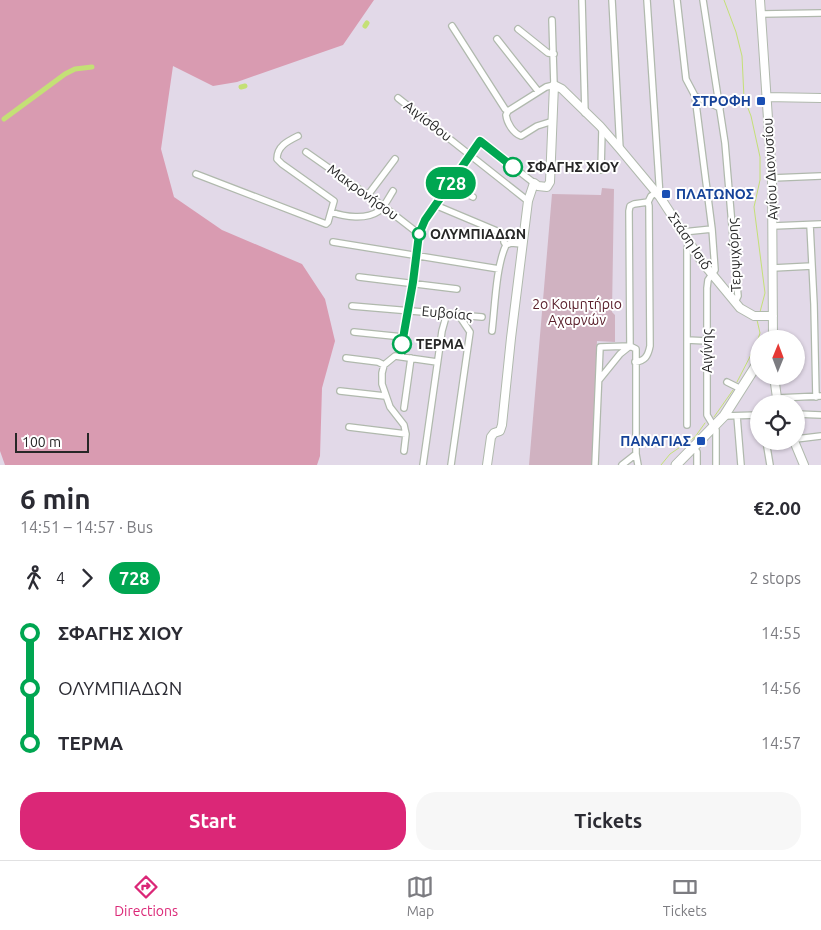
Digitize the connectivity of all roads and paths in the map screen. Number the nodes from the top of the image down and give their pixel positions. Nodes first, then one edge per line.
1 (582, 0) edge
2 (612, 0) edge
3 (647, 0) edge
4 (677, 0) edge
5 (703, 0) edge
6 (760, 0) edge
7 (821, 13) edge
8 (761, 14) junction
9 (552, 20) dead end
10 (452, 26) dead end
11 (518, 29) dead end
12 (497, 39) dead end
13 (554, 54) junction
14 (554, 86) junction
15 (538, 92) junction
16 (696, 96) junction
17 (766, 97) junction
18 (398, 98) dead end
19 (821, 98) edge
20 (720, 108) junction
21 (508, 111) junction
22 (585, 113) junction
23 (553, 120) junction
24 (602, 129) junction
25 (298, 136) dead end
26 (620, 149) junction
27 (306, 152) dead end
28 (470, 154) junction
29 (395, 160) dead end
30 (601, 170) dead end
31 (196, 174) dead end
32 (821, 176) edge
33 (772, 178) junction
34 (534, 183) junction
35 (449, 185) junction
36 (393, 191) dead end
37 (368, 195) junction
38 (658, 195) junction
39 (473, 197) dead end
40 (528, 201) junction
41 (648, 202) junction
42 (435, 205) junction
43 (383, 206) junction
44 (331, 212) junction
45 (821, 224) edge
46 (810, 225) junction
47 (773, 226) junction
48 (712, 229) junction
49 (683, 232) junction
50 (419, 234) junction
51 (689, 241) junction
52 (333, 242) dead end
53 (522, 244) junction
54 (506, 245) junction
55 (416, 255) junction
56 (812, 266) junction
57 (773, 268) junction
58 (499, 269) junction
59 (712, 275) junction
60 (359, 277) dead end
61 (413, 282) junction
62 (457, 289) dead end
63 (735, 302) junction
64 (352, 306) dead end
65 (408, 310) junction
66 (447, 313) junction
67 (458, 314) junction
68 (773, 316) junction
69 (482, 317) dead end
70 (773, 330) edge
71 (492, 331) dead end
72 (354, 332) dead end
73 (403, 336) junction
74 (687, 340) junction
75 (707, 341) junction
76 (630, 346) junction
77 (401, 356) junction
78 (346, 358) dead end
79 (411, 358) junction
80 (437, 362) junction
81 (635, 362) junction
82 (384, 364) junction
83 (750, 374) edge
84 (598, 382) junction
85 (727, 382) dead end
86 (741, 389) junction
87 (340, 391) dead end
88 (385, 396) junction
89 (818, 396) edge
90 (805, 398) edge
91 (404, 408) dead end
92 (805, 414) edge
93 (750, 415) edge
94 (821, 415) edge
95 (724, 416) junction
96 (737, 416) junction
97 (687, 425) dead end
98 (714, 426) junction
99 (349, 427) dead end
100 (406, 434) junction
101 (821, 436) edge
102 (805, 438) edge
103 (694, 448) junction
104 (768, 450) edge
105 (799, 450) edge
106 (404, 451) dead end
107 (636, 454) junction
108 (424, 465) edge
109 (451, 465) edge
110 (487, 465) edge
111 (595, 465) edge
112 (622, 465) edge
113 (638, 465) edge
114 (676, 465) edge
115 (696, 465) edge
116 (716, 465) edge
117 (741, 465) edge
118 (770, 465) edge
119 (804, 465) edge

1 - 22 street
2 - 26 street
3 - 38 street
4 - 16 street, Αιγίνης
5 - 20 street, Τερψιχόρης
6 - 8 street, Αγίου Διονυσίου
7 - 8 street
8 - 17 street, Αγίου Διονυσίου
9 - 13 street
10 - 21 street
11 - 13 street
12 - 15 street
13 - 14 street
14 - 15 street
14 - 22 street, Στάση Ισιδ
14 - 23 street
15 - 21 street
16 - 20 street
16 - 48 street, Αιγίνης
17 - 19 street
17 - 33 street, Αγίου Διονυσίου
18 - 28 street, Αιγίσθου
20 - 63 street, Τερψιχόρης
21 - 23 street
22 - 24 street, Στάση Ισιδ
23 - 34 street
24 - 26 street, Στάση Ισιδ
24 - 30 street
25 - 44 street
26 - 38 street, Στάση Ισιδ
27 - 37 street, Μακρονήσου
28 - 34 street
28 - 35 street
28 - 40 street, Αιγίσθου
29 - 37 street
31 - 44 street
32 - 33 street
33 - 47 street, Αγίου Διονυσίου
34 - 40 street
35 - 39 street
35 - 42 street
36 - 43 street
37 - 43 street, Μακρονήσου
38 - 41 street
38 - 49 street, Στάση Ισιδ
40 - 53 street
41 - 76 street
41 - 81 street
42 - 50 street
42 - 54 street
43 - 44 street
43 - 50 street, Μακρονήσου
45 - 46 street
46 - 47 street
46 - 56 street
47 - 57 street, Αγίου Διονυσίου
48 - 49 street
48 - 59 street, Αιγίνης
49 - 51 street, Στάση Ισιδ
50 - 55 street
51 - 59 street, Στάση Ισιδ
51 - 74 street
52 - 55 street
53 - 54 street
53 - 110 street
54 - 58 street
55 - 58 street
55 - 61 street
56 - 57 street
56 - 89 street
57 - 68 street, Αγίου Διονυσίου
58 - 71 street
59 - 63 street, Στάση Ισιδ
59 - 75 street, Αιγίνης
60 - 61 street
61 - 62 street
61 - 65 street
63 - 68 street, Στάση Ισιδ
64 - 65 street, Ευβοίας
65 - 66 street, Ευβοίας
65 - 73 street
66 - 67 street, Ευβοίας
66 - 80 street
67 - 69 street, Ευβοίας
67 - 109 street
68 - 70 street, Αγίου Διονυσίου
72 - 73 street
73 - 77 street
74 - 75 street
74 - 97 street
75 - 98 street, Αιγίνης
76 - 81 street
76 - 84 street
76 - 84 street
77 - 79 street
77 - 82 street
78 - 82 street
79 - 80 street
79 - 91 street
80 - 108 street
81 - 107 street
82 - 88 street
83 - 86 main road
84 - 111 street
85 - 86 street
86 - 95 main road
87 - 88 street
88 - 100 street
89 - 90 street
92 - 94 street
93 - 96 street
95 - 96 street
95 - 98 main road
96 - 117 street
98 - 103 main road
98 - 116 street, Αιγίνης
99 - 100 street
100 - 106 street
101 - 102 street
103 - 114 main road
103 - 115 street
104 - 118 street
105 - 119 street
107 - 112 street
107 - 113 street

